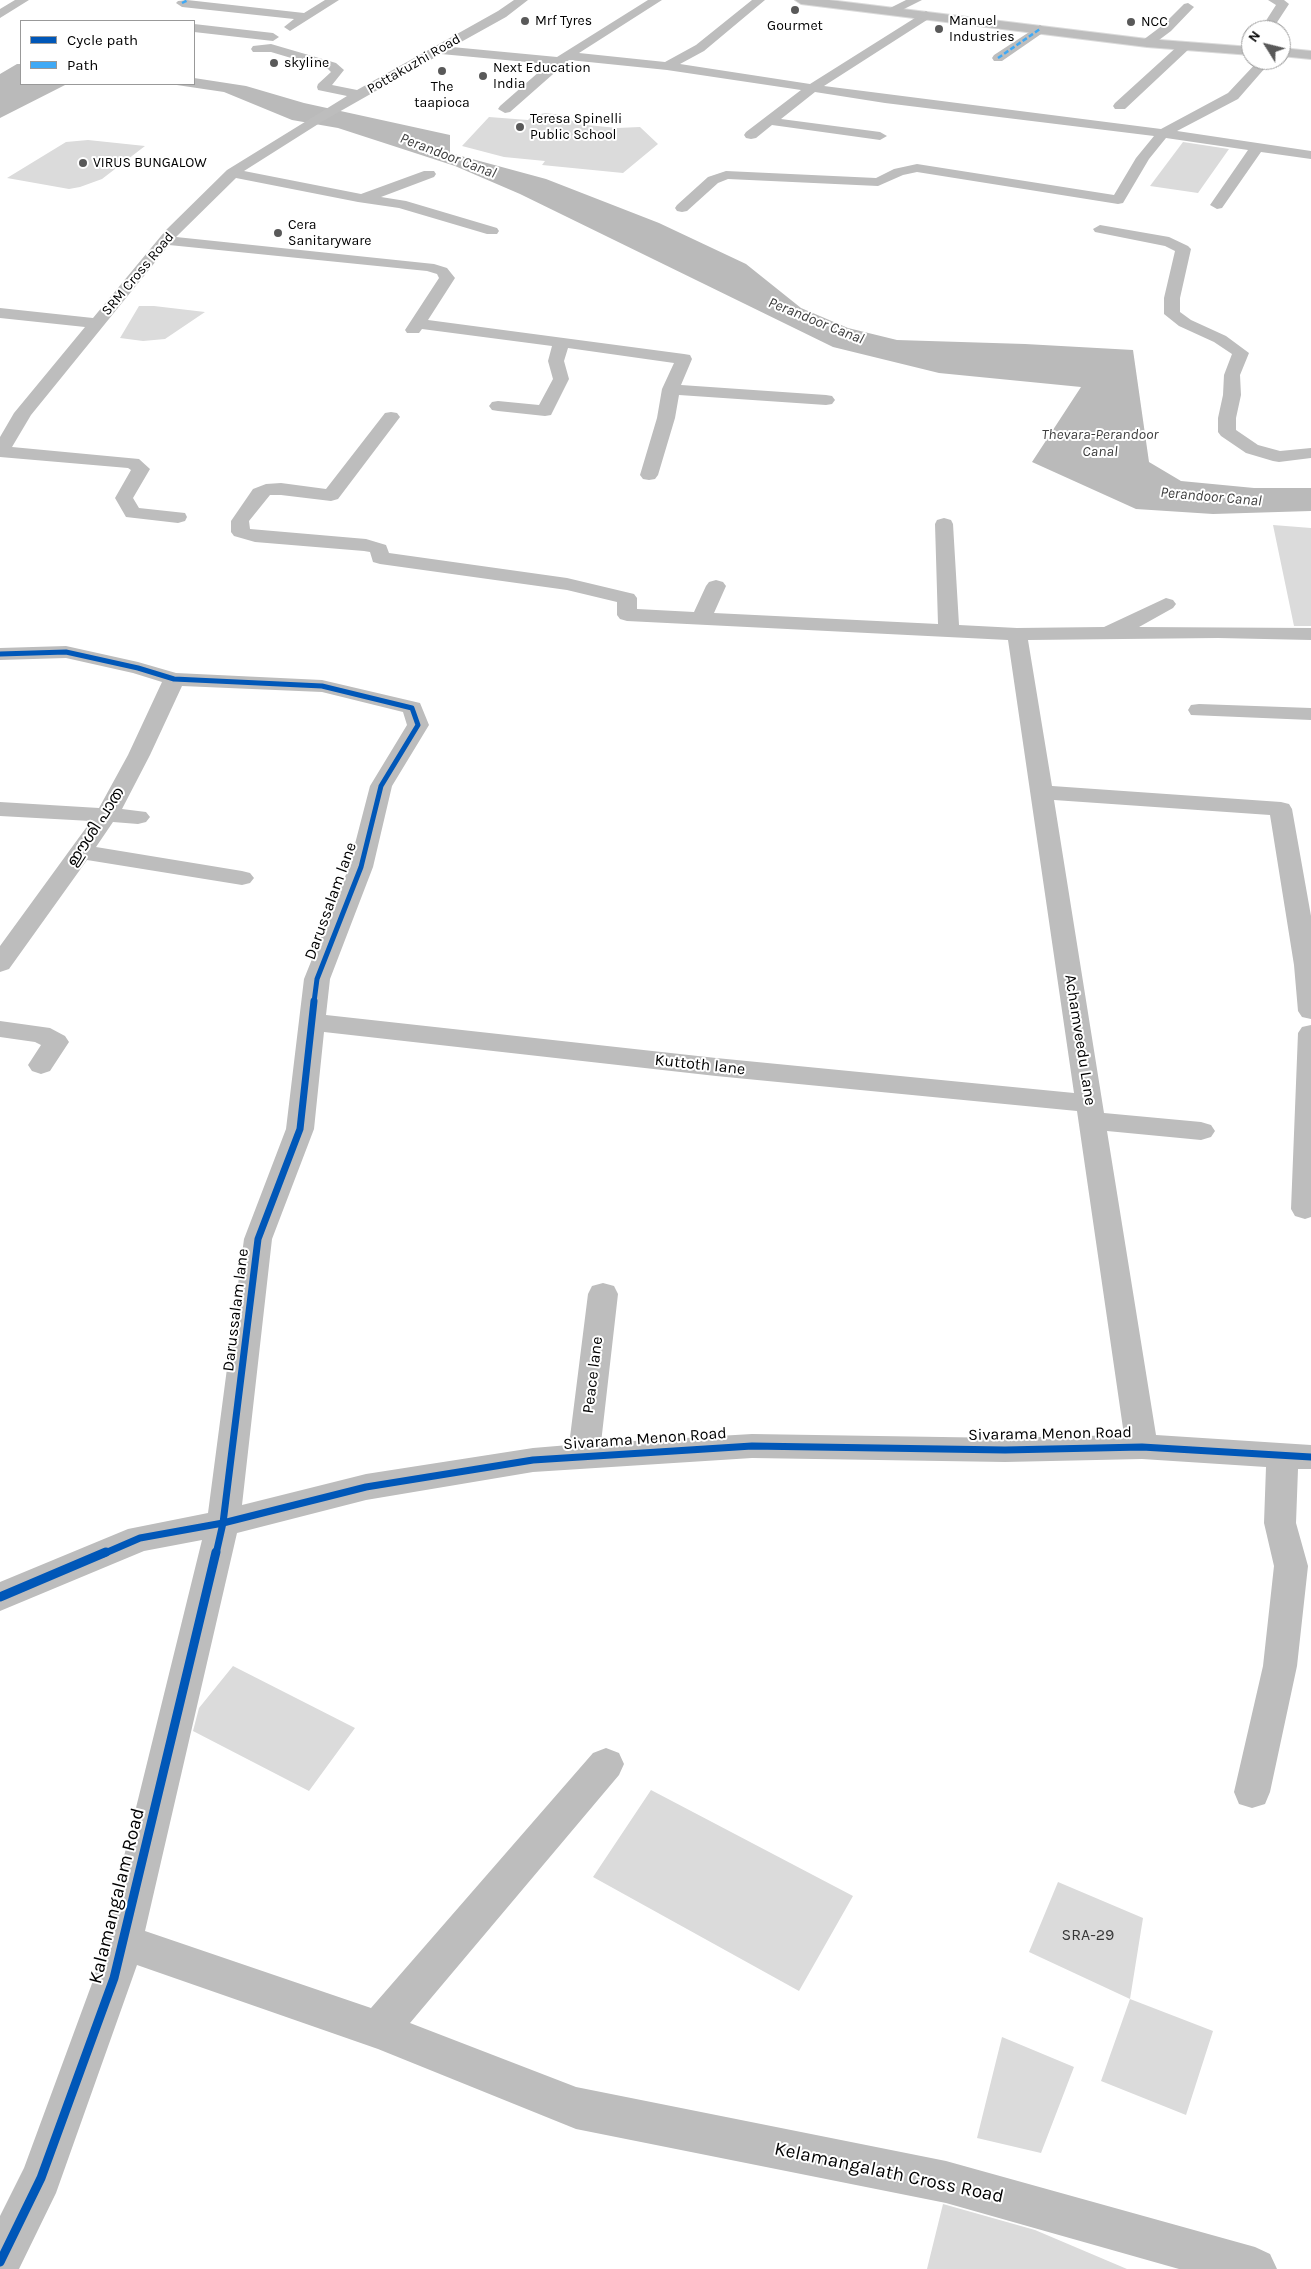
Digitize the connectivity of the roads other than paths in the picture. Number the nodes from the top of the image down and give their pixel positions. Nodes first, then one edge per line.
1 (23, 0) edge
2 (188, 0) edge
3 (333, 0) edge
4 (522, 0) edge
5 (656, 0) edge
6 (759, 0) edge
7 (801, 0) edge
8 (916, 0) edge
9 (1274, 0) edge
10 (1188, 7) dead end
11 (892, 10) junction
12 (0, 14) edge
13 (926, 15) junction
14 (306, 17) junction
15 (1273, 20) edge
16 (195, 28) edge
17 (1040, 29) junction
18 (273, 37) junction
19 (1147, 43) junction
20 (1185, 46) junction
21 (257, 49) dead end
22 (1241, 49) edge
23 (439, 50) junction
24 (1291, 53) edge
25 (330, 55) dead end
26 (1311, 55) edge
27 (563, 58) junction
28 (998, 58) dead end
29 (667, 66) junction
30 (1257, 70) edge
31 (812, 88) junction
32 (360, 95) junction
33 (897, 100) junction
34 (1120, 106) dead end
35 (505, 109) dead end
36 (884, 111) dead end
37 (769, 121) junction
38 (871, 122) dead end
39 (305, 126) joint
40 (858, 133) junction
41 (1163, 133) junction
42 (751, 135) dead end
43 (880, 136) dead end
44 (1257, 147) junction
45 (1311, 155) edge
46 (232, 173) junction
47 (429, 174) dead end
48 (358, 198) junction
49 (1217, 206) dead end
50 (682, 208) dead end
51 (1100, 229) dead end
52 (492, 231) dead end
53 (165, 240) junction
54 (0, 313) edge
55 (97, 323) junction
56 (562, 342) junction
57 (671, 388) junction
58 (826, 400) dead end
59 (498, 406) dead end
60 (391, 417) dead end
61 (0, 451) edge
62 (1311, 453) edge
63 (649, 475) dead end
64 (178, 517) dead end
65 (944, 524) dead end
66 (716, 586) dead end
67 (1166, 604) dead end
68 (701, 620) junction
69 (949, 631) junction
70 (1098, 633) junction
71 (1017, 634) junction
72 (1311, 634) edge
73 (0, 654) edge
74 (174, 679) junction
75 (1199, 710) dead end
76 (1311, 714) edge
77 (1041, 792) junction
78 (0, 810) edge
79 (107, 815) junction
80 (138, 817) dead end
81 (81, 852) junction
82 (242, 878) dead end
83 (0, 964) edge
84 (1311, 1011) edge
85 (312, 1022) junction
86 (0, 1029) edge
87 (1311, 1033) edge
88 (41, 1065) dead end
89 (1091, 1112) junction
90 (1201, 1131) dead end
91 (1305, 1209) dead end
92 (603, 1294) dead end
93 (1142, 1447) junction
94 (1297, 1456) edge
95 (583, 1457) junction
96 (223, 1523) junction
97 (0, 1597) edge
98 (606, 1764) dead end
99 (1252, 1792) dead end
100 (123, 1942) junction
101 (378, 2030) junction
102 (0, 2262) edge
103 (1255, 2269) edge

1 - 12 street
2 - 14 street
3 - 14 street
4 - 23 street, Pottakuzhi Road
5 - 27 street
6 - 29 street
7 - 11 street
8 - 11 street
9 - 15 street
10 - 19 street
11 - 13 street
13 - 17 street
13 - 31 street
14 - 18 street
16 - 18 street
17 - 19 street
17 - 28 street
18 - 25 street
19 - 20 street
20 - 22 street
20 - 34 street
21 - 32 street
23 - 27 street
23 - 32 street, Pottakuzhi Road
24 - 26 street
27 - 29 street
27 - 35 street
29 - 31 street
30 - 41 street
31 - 33 street
31 - 37 street
32 - 39 street, Pottakuzhi Road
33 - 36 street
33 - 41 street
37 - 40 street
37 - 42 street
38 - 40 street
39 - 46 street, SRM Cross Road
40 - 43 street
41 - 44 street
41 - 50 street
44 - 45 street
44 - 49 street
46 - 48 street
46 - 53 street, SRM Cross Road
47 - 48 street
48 - 52 street
51 - 62 street
53 - 55 street, SRM Cross Road
53 - 56 street
54 - 55 street
55 - 61 street, SRM Cross Road
56 - 57 street
56 - 59 street
57 - 58 street
57 - 63 street
60 - 68 street
61 - 64 street
65 - 69 street
66 - 68 street
67 - 70 street
68 - 69 street
69 - 71 street
70 - 71 street
70 - 72 street
71 - 77 street, Achamveedu Lane
73 - 74 street, Darussalam lane
74 - 79 street, ഈശി പാത
74 - 85 street, Darussalam lane
75 - 76 street
77 - 84 street
77 - 89 street, Achamveedu Lane
78 - 79 street
79 - 80 street
79 - 81 street, ഈശി പാത
81 - 82 street
81 - 83 street, ഈശി പാത
85 - 89 street, Kuttoth lane
85 - 96 street, Darussalam lane
86 - 88 street
87 - 91 street
89 - 90 street, Kuttoth lane
89 - 93 street, Achamveedu Lane
92 - 95 street, Peace lane
93 - 94 street, Sivarama Menon Road
93 - 95 street, Sivarama Menon Road
94 - 99 street
95 - 96 street, Sivarama Menon Road
96 - 97 street, Sivarama Menon Road
96 - 100 street, Kalamangalam Road
98 - 101 street
100 - 101 street, Kelamangalath Cross Road
100 - 102 street, Kalamangalam Road
101 - 103 street, Kelamangalath Cross Road

